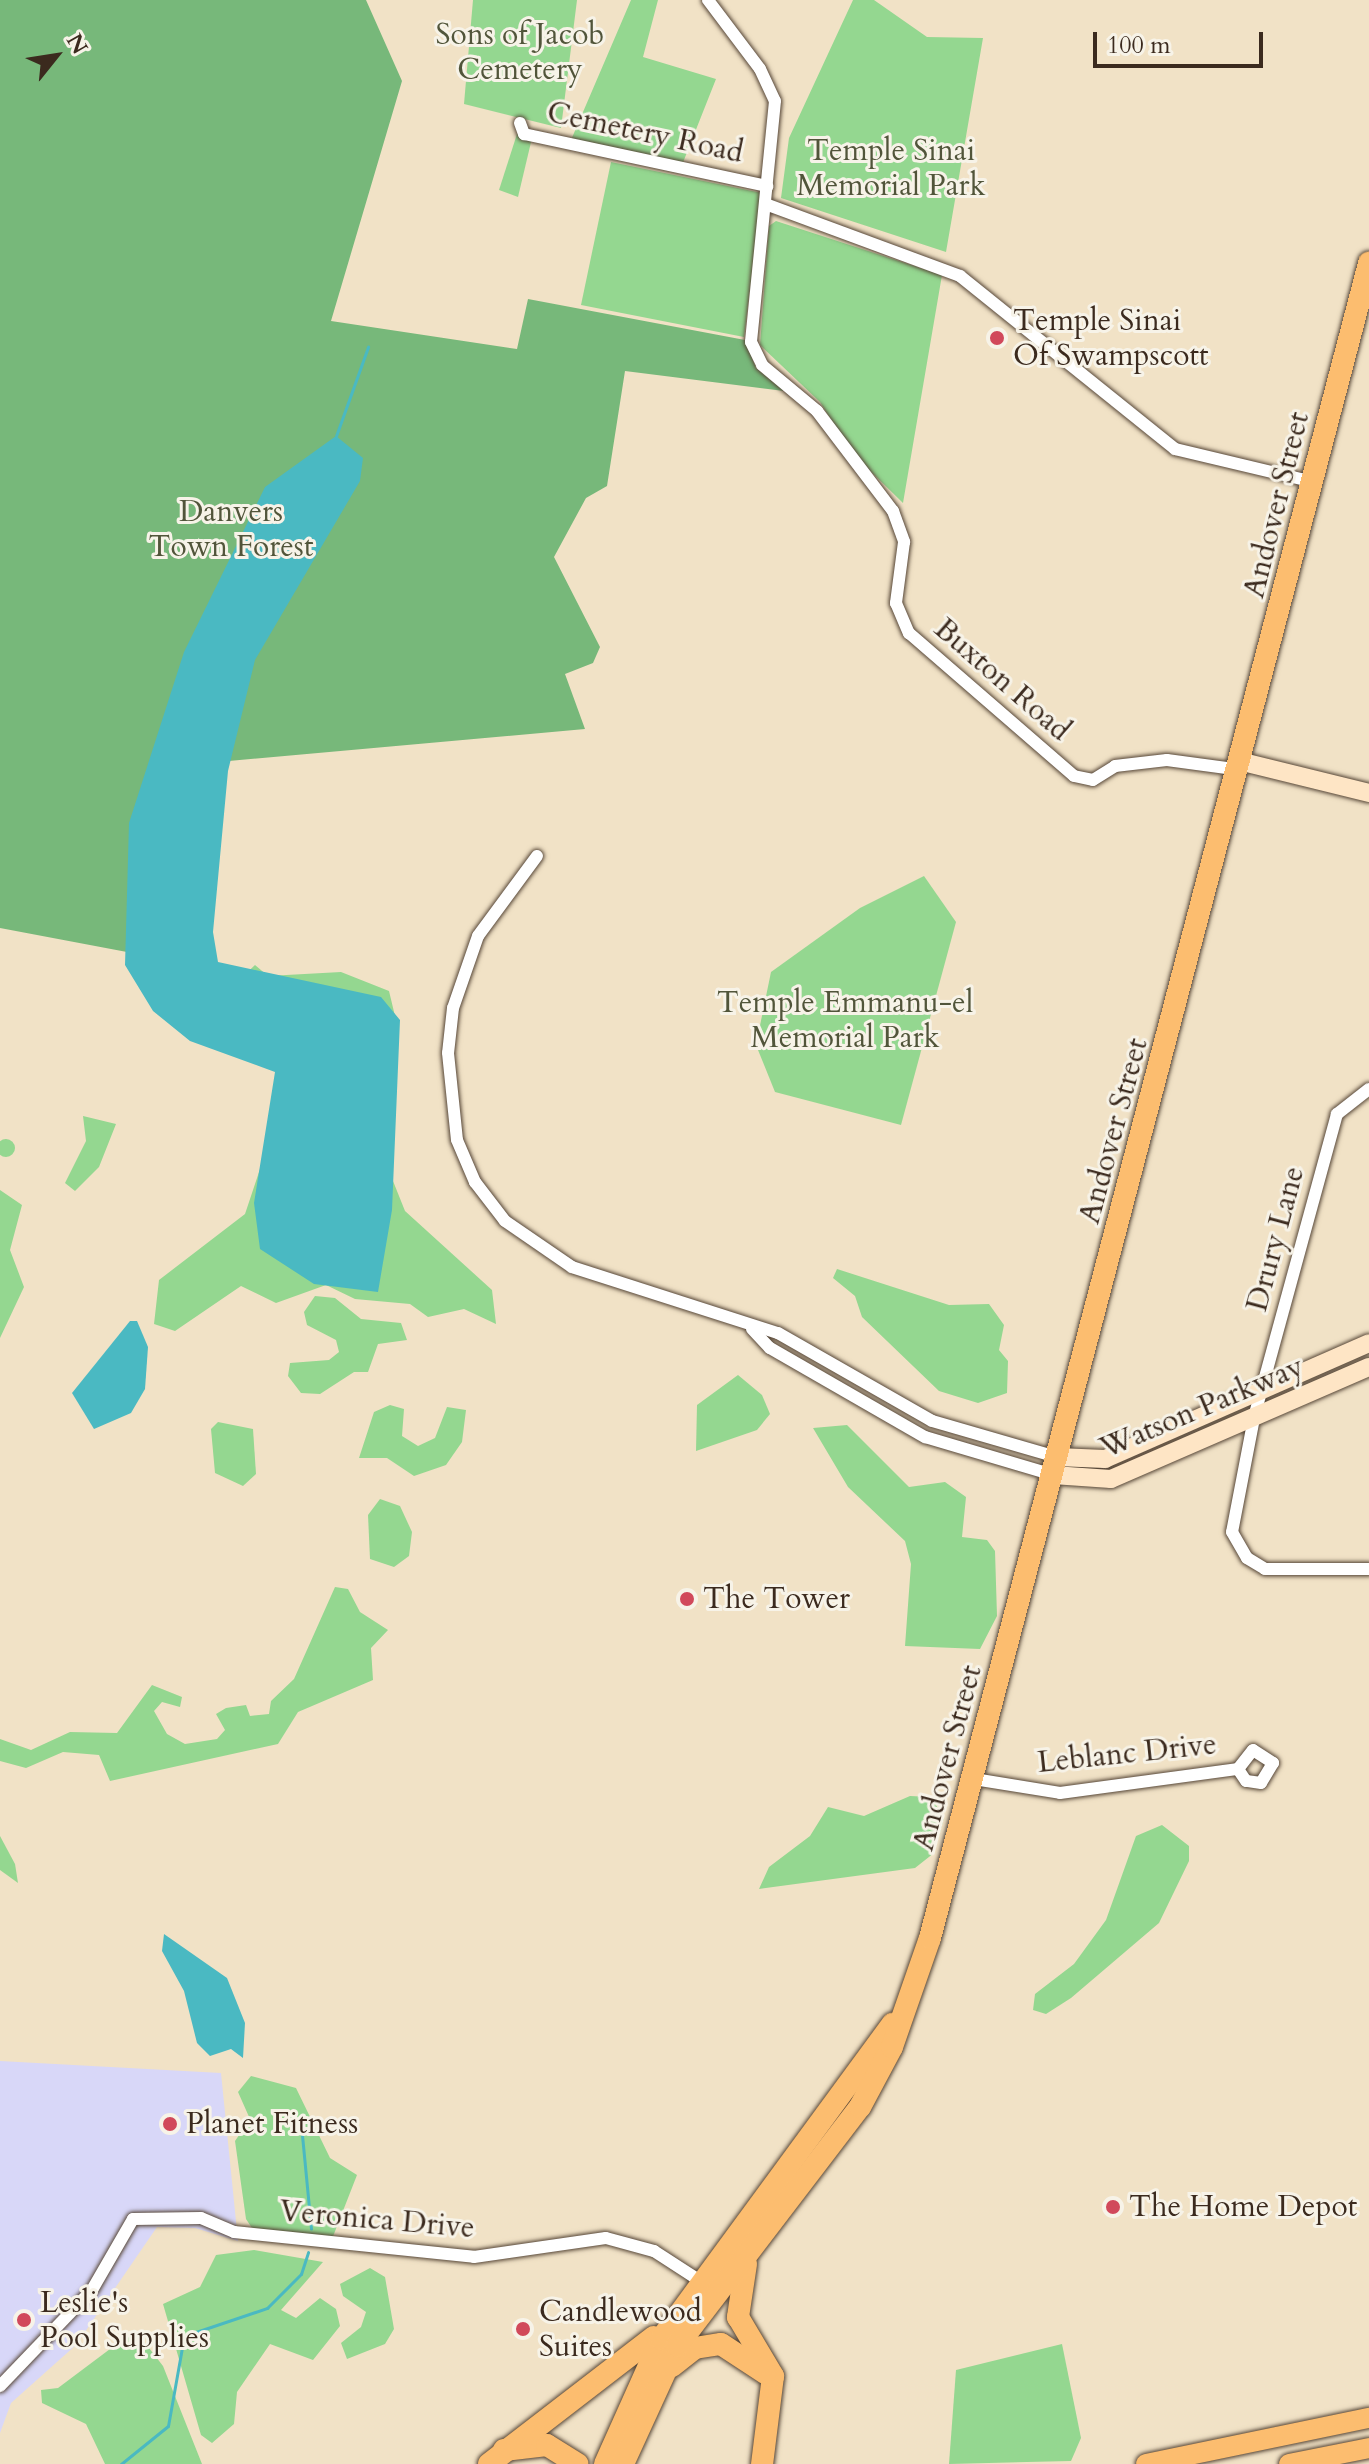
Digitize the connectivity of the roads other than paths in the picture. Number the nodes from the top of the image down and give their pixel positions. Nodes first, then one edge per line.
1 (708, 0) edge
2 (520, 123) dead end
3 (767, 186) junction
4 (768, 205) junction
5 (1369, 263) edge
6 (1314, 482) junction
7 (1242, 766) junction
8 (1369, 793) edge
9 (537, 856) dead end
10 (1369, 1089) edge
11 (1369, 1343) edge
12 (1369, 1367) edge
13 (1263, 1390) junction
14 (1254, 1418) junction
15 (1055, 1466) junction
16 (1369, 1569) edge
17 (1238, 1769) dead end
18 (974, 1779) junction
19 (902, 2011) junction
20 (756, 2240) junction
21 (702, 2282) junction
22 (681, 2311) junction
23 (0, 2386) edge
24 (653, 2388) junction
25 (773, 2389) junction
26 (1369, 2418) edge
27 (1369, 2448) edge
28 (496, 2457) edge
29 (578, 2464) edge
30 (605, 2464) edge
31 (623, 2464) edge
32 (762, 2464) edge
33 (1146, 2464) edge
34 (1289, 2464) edge

1 - 3 street, Buxton Road
2 - 3 street, Cemetery Road
3 - 4 street, Buxton Road
4 - 6 street, Cemetery Road
4 - 7 street, Buxton Road
5 - 6 highway, Andover Street
6 - 7 highway, Andover Street
7 - 8 main road
7 - 15 highway, Andover Street
9 - 15 street
10 - 13 street, Drury Lane
11 - 13 main road, Watson Parkway
12 - 14 main road, Watson Parkway
13 - 14 street, Drury Lane
13 - 15 main road, Watson Parkway
14 - 15 main road, Watson Parkway
14 - 16 street, Drury Lane
15 - 18 highway, Andover Street
17 - 18 street, Leblanc Drive
18 - 19 highway, Andover Street
19 - 20 highway, Andover Street
19 - 21 highway, Andover Street
20 - 24 highway, Andover Street
20 - 25 highway
21 - 22 highway, Andover Street
21 - 23 street, Veronica Drive
22 - 28 highway
22 - 30 highway, Andover Street
24 - 25 highway
24 - 31 highway, Andover Street
25 - 32 highway
26 - 33 main road
27 - 34 main road
28 - 29 highway

